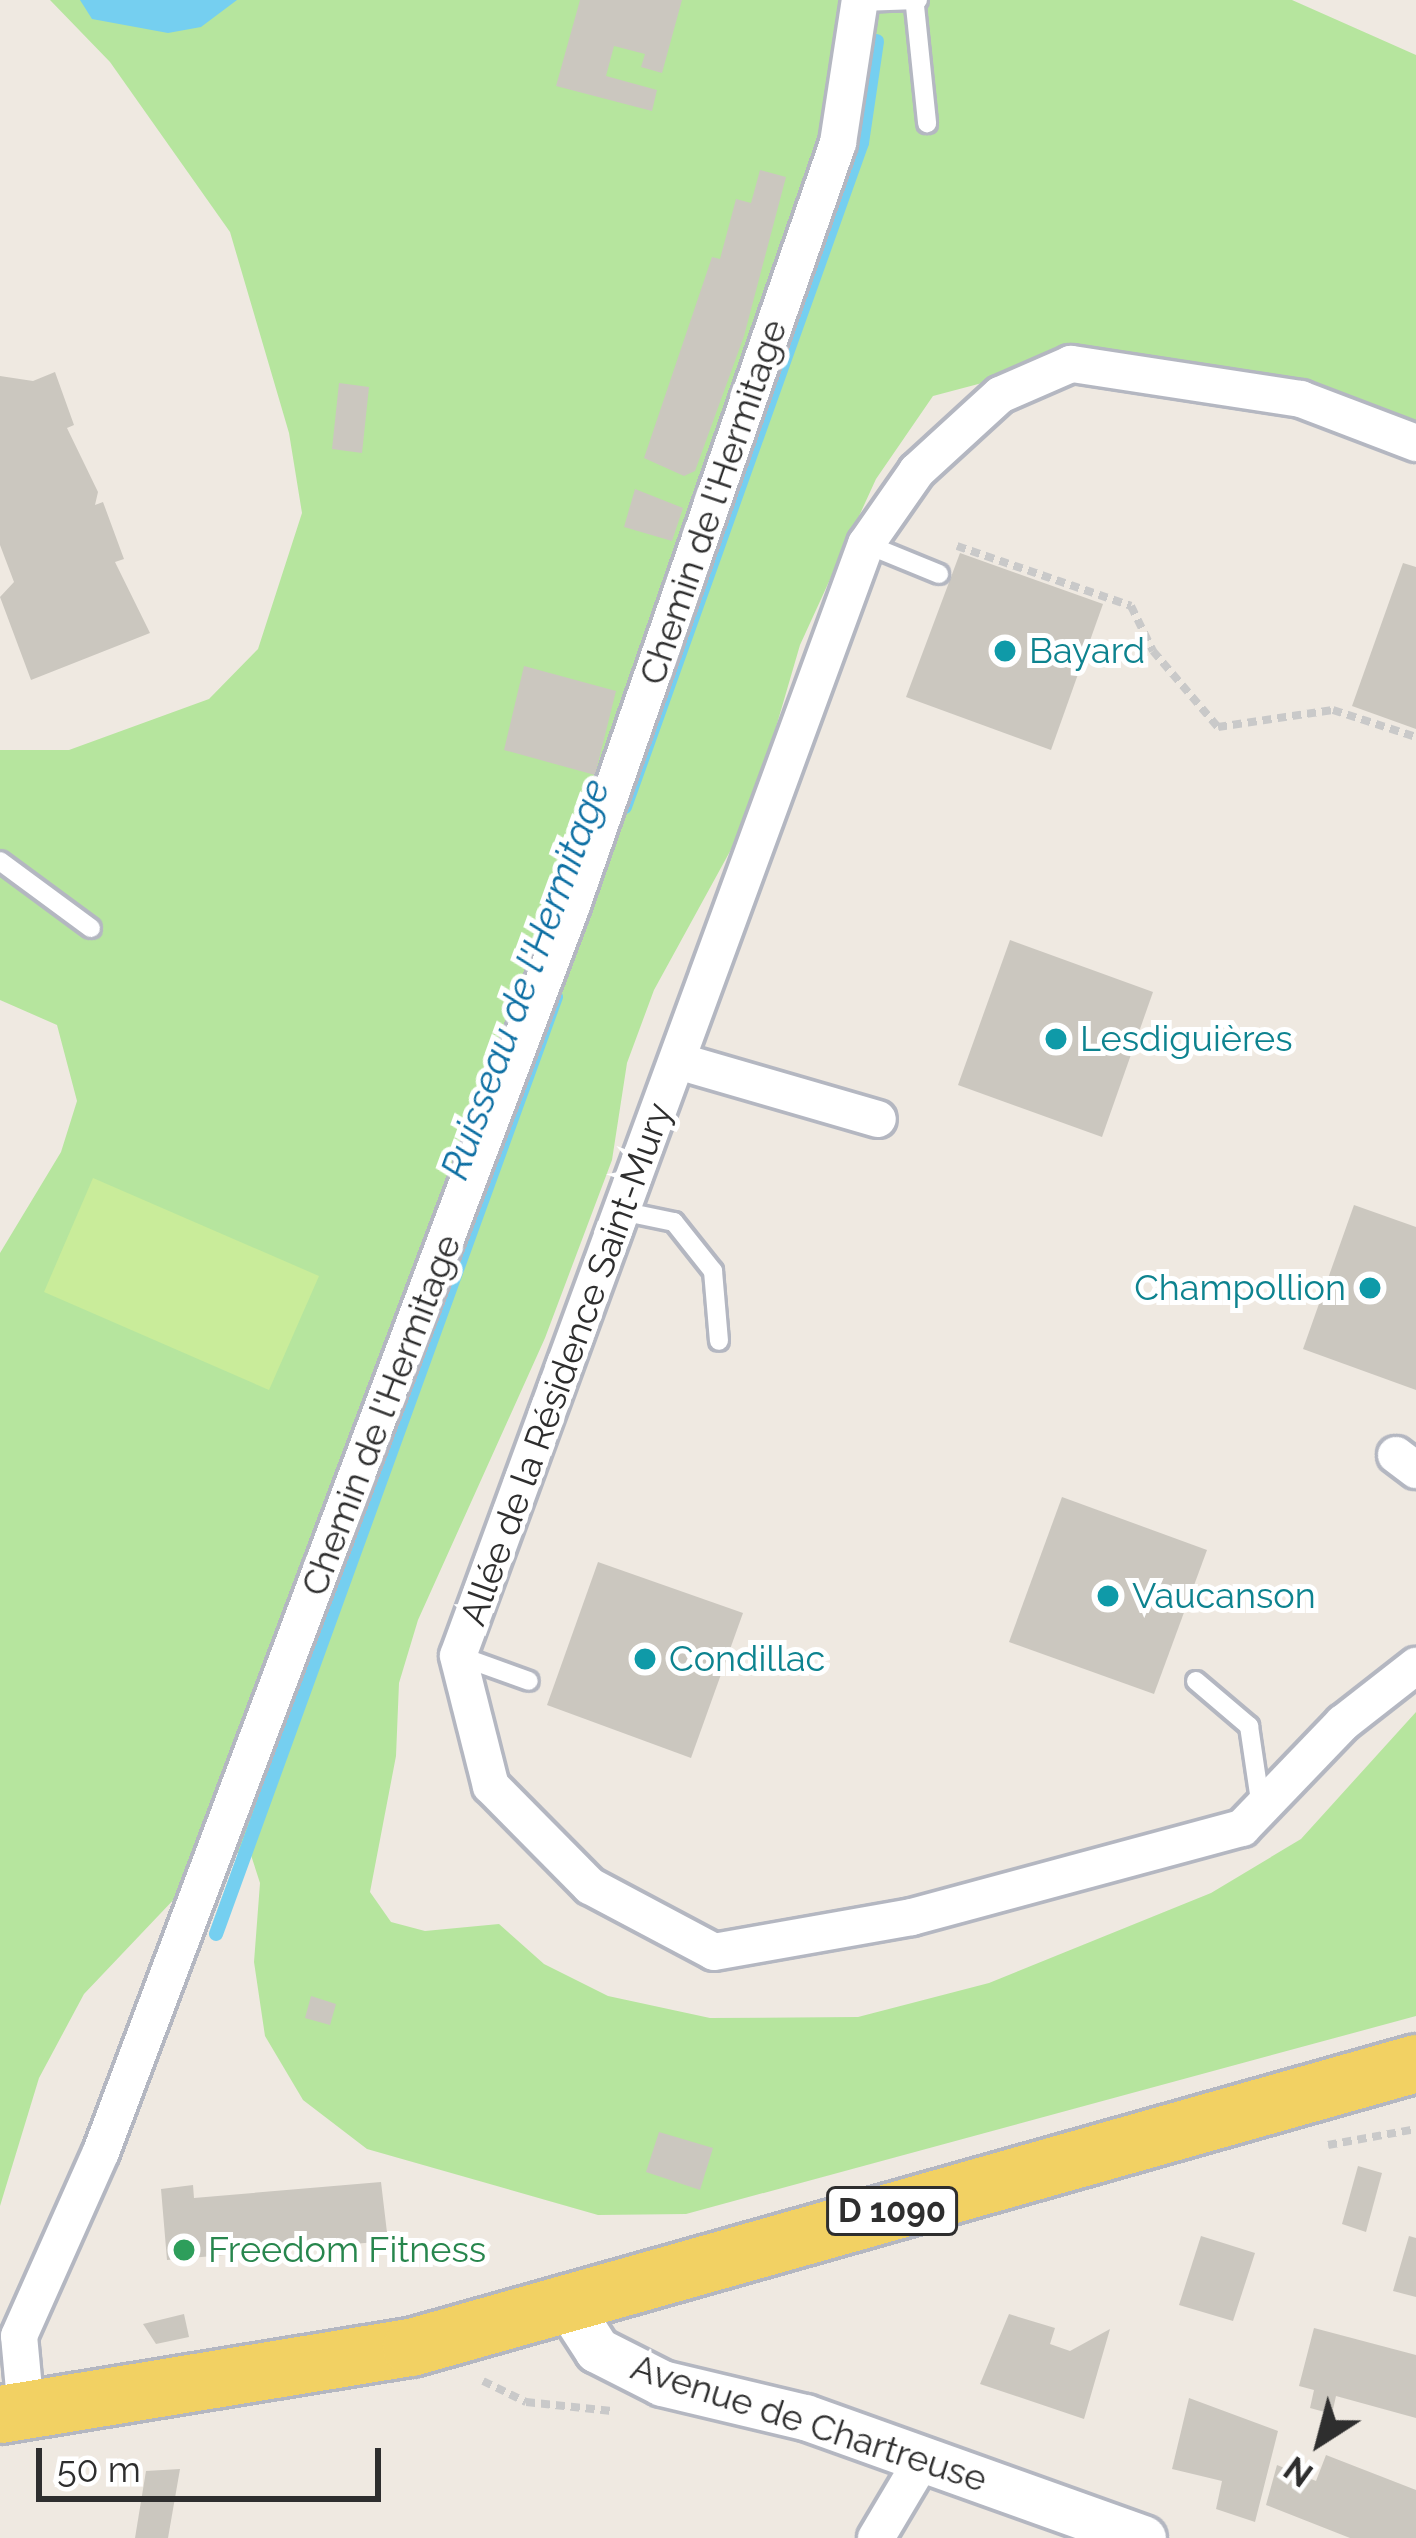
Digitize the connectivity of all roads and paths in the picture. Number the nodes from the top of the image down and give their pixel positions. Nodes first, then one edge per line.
1 (860, 1) edge
2 (916, 3) edge
3 (927, 123) dead end
4 (1416, 443) edge
5 (866, 544) junction
6 (939, 574) joint
7 (1416, 737) edge
8 (0, 861) edge
9 (92, 928) dead end
10 (677, 1061) junction
11 (878, 1119) dead end
12 (621, 1211) junction
13 (719, 1342) dead end
14 (458, 1656) junction
15 (1416, 1666) edge
16 (529, 1681) dead end
17 (1196, 1681) dead end
18 (1261, 1808) junction
19 (1416, 2063) edge
20 (1416, 2101) edge
21 (1219, 2125) junction
22 (566, 2302) junction
23 (13, 2413) edge
24 (924, 2457) junction
25 (876, 2538) edge
26 (1143, 2538) edge

1 - 2 lane
1 - 23 street, Chemin de l'Hermitage
2 - 3 lane
4 - 5 street, Allée de la Résidence Saint-Mury
5 - 6 lane
5 - 10 street, Allée de la Résidence Saint-Mury
6 - 7 path
8 - 9 lane
10 - 11 street
10 - 12 street, Allée de la Résidence Saint-Mury
12 - 13 lane
12 - 14 street, Allée de la Résidence Saint-Mury
14 - 16 lane
14 - 18 street, Allée de la Résidence Saint-Mury
15 - 18 street, Allée de la Résidence Saint-Mury
17 - 18 lane
19 - 21 main road, D 1090
20 - 21 main road, D 1090
21 - 22 main road, D 1090
22 - 23 main road, D 1090
22 - 24 street, Avenue de Chartreuse
24 - 25 street
24 - 26 street, Avenue de Chartreuse

